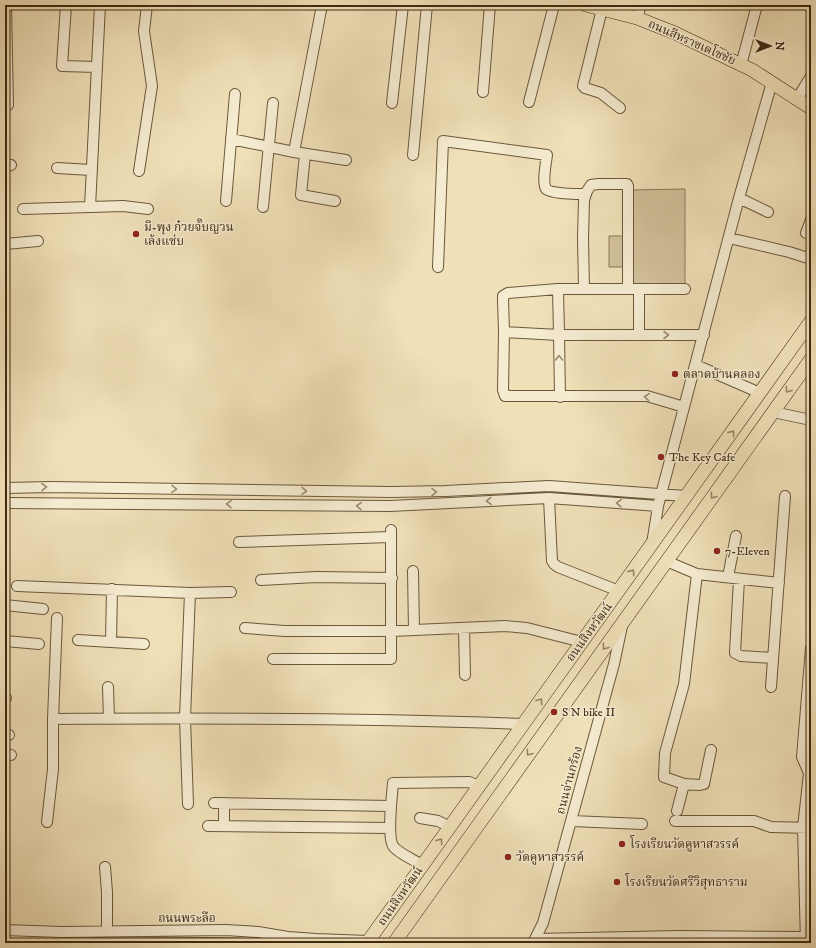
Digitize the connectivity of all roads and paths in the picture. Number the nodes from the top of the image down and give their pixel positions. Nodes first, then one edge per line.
1 (6, 5) edge
2 (66, 5) edge
3 (100, 5) edge
4 (147, 5) edge
5 (322, 5) edge
6 (402, 5) edge
7 (427, 5) edge
8 (490, 5) edge
9 (554, 5) edge
10 (586, 5) edge
11 (641, 5) edge
12 (757, 5) edge
13 (602, 7) edge
14 (637, 18) junction
15 (6, 41) edge
16 (741, 64) junction
17 (97, 66) junction
18 (811, 76) edge
19 (772, 82) junction
20 (483, 92) dead end
21 (235, 94) dead end
22 (797, 99) junction
23 (529, 102) dead end
24 (273, 103) dead end
25 (392, 103) dead end
26 (8, 105) dead end
27 (620, 108) dead end
28 (811, 108) edge
29 (231, 139) junction
30 (268, 147) junction
31 (294, 152) junction
32 (305, 154) junction
33 (413, 156) dead end
34 (346, 160) dead end
35 (57, 168) dead end
36 (91, 170) junction
37 (139, 170) dead end
38 (586, 194) junction
39 (739, 198) junction
40 (226, 201) dead end
41 (335, 201) dead end
42 (90, 207) junction
43 (263, 207) dead end
44 (23, 209) dead end
45 (148, 209) dead end
46 (768, 212) dead end
47 (811, 220) edge
48 (806, 233) dead end
49 (729, 238) junction
50 (38, 242) dead end
51 (5, 244) edge
52 (811, 259) edge
53 (438, 267) dead end
54 (558, 289) junction
55 (584, 289) junction
56 (633, 289) junction
57 (685, 289) dead end
58 (811, 321) edge
59 (504, 332) junction
60 (639, 334) junction
61 (559, 335) junction
62 (704, 335) junction
63 (811, 359) edge
64 (696, 365) junction
65 (760, 393) junction
66 (560, 397) junction
67 (684, 407) junction
68 (773, 412) junction
69 (811, 420) edge
70 (5, 488) edge
71 (662, 494) junction
72 (686, 496) junction
73 (785, 496) dead end
74 (549, 498) junction
75 (5, 503) edge
76 (658, 506) junction
77 (736, 536) dead end
78 (240, 542) dead end
79 (652, 544) junction
80 (666, 561) junction
81 (413, 571) dead end
82 (697, 574) junction
83 (728, 577) junction
84 (392, 578) junction
85 (739, 579) junction
86 (261, 580) dead end
87 (778, 583) junction
88 (17, 586) dead end
89 (112, 589) junction
90 (619, 590) junction
91 (231, 592) dead end
92 (190, 594) junction
93 (5, 605) edge
94 (43, 608) dead end
95 (57, 618) dead end
96 (624, 621) junction
97 (245, 628) dead end
98 (464, 628) junction
99 (414, 630) junction
100 (392, 631) junction
101 (78, 640) dead end
102 (5, 641) edge
103 (111, 642) junction
104 (582, 642) junction
105 (39, 644) dead end
106 (144, 644) dead end
107 (811, 648) edge
108 (773, 658) junction
109 (273, 659) dead end
110 (465, 675) dead end
111 (108, 687) dead end
112 (771, 687) dead end
113 (184, 718) junction
114 (53, 719) junction
115 (109, 719) junction
116 (523, 724) junction
117 (711, 750) dead end
118 (810, 773) edge
119 (684, 784) junction
120 (479, 786) junction
121 (188, 804) dead end
122 (391, 806) junction
123 (420, 818) dead end
124 (572, 821) junction
125 (47, 822) dead end
126 (642, 824) dead end
127 (208, 826) dead end
128 (224, 826) junction
129 (450, 827) junction
130 (390, 828) junction
131 (807, 828) edge
132 (422, 865) junction
133 (807, 865) edge
134 (106, 867) dead end
135 (5, 930) edge
136 (107, 931) junction
137 (398, 938) edge
138 (805, 940) edge
139 (534, 941) edge
140 (368, 942) edge

1 - 15 street
2 - 17 street
3 - 17 street
4 - 37 street
5 - 31 street
6 - 25 street
7 - 33 street
8 - 20 street
9 - 23 street
10 - 13 main road, ถนนสีหราชเดโชชัย
11 - 14 street
12 - 16 street
13 - 14 main road, ถนนสีหราชเดโชชัย
13 - 27 street
14 - 16 main road, ถนนสีหราชเดโชชัย
15 - 26 street
16 - 19 main road, ถนนสีหราชเดโชชัย
17 - 36 street
18 - 22 street
19 - 22 main road, ถนนสีหราชเดโชชัย
19 - 39 street
21 - 29 street
22 - 28 main road, ถนนสีหราชเดโชชัย
24 - 30 street
29 - 30 street
29 - 40 street
30 - 31 street
30 - 43 street
31 - 32 street
32 - 34 street
32 - 41 street
35 - 36 street
36 - 42 street
38 - 53 street
38 - 55 street
38 - 56 street
39 - 46 street
39 - 49 street
42 - 44 street
42 - 45 street
47 - 48 street
49 - 52 street
49 - 62 street
50 - 51 street
54 - 55 street
54 - 59 street
54 - 61 street
55 - 56 street
56 - 57 street
56 - 60 street
58 - 65 main road, ถนนสิงหวัฒน์
59 - 61 street
59 - 66 street
60 - 61 street
60 -> 62 street
66 -> 61 street
62 - 64 street
63 -> 68 main road, ถนนสิงหวัฒน์
64 - 65 street
64 - 67 street
72 -> 65 main road, ถนนสิงหวัฒน์
67 -> 66 street
67 - 71 street
68 - 69 street
68 -> 80 main road, ถนนสิงหวัฒน์
70 -> 71 street
71 - 72 street
71 - 76 street
72 - 79 main road, ถนนสิงหวัฒน์
73 - 87 street
74 -> 75 street
76 -> 74 street
74 - 90 street
76 - 79 street
77 - 83 street
78 - 84 street
90 -> 79 main road, ถนนสิงหวัฒน์
80 - 82 street
80 - 96 main road, ถนนสิงหวัฒน์
81 - 99 street
82 - 83 street
82 - 119 street
83 - 85 street
84 - 86 street
84 - 100 street
85 - 87 street
85 - 108 street
87 - 108 street
88 - 89 street
89 - 92 street
89 - 103 street
90 - 104 main road, ถนนสิงหวัฒน์
91 - 92 street
92 - 113 street
93 - 94 street
95 - 114 street
96 - 124 street, ถนนจ่านกร้อง
96 -> 137 main road, ถนนสิงหวัฒน์
97 - 100 street
98 - 99 street
98 - 104 street
98 - 110 street
99 - 100 street
100 - 109 street
101 - 103 street
102 - 105 street
103 - 106 street
116 -> 104 main road, ถนนสิงหวัฒน์
107 - 118 street
108 - 112 street
111 - 115 street
113 - 115 street
113 - 116 street
113 - 121 street
114 - 115 street
114 - 125 street
116 - 120 main road, ถนนสิงหวัฒน์
117 - 119 street
118 - 131 street
119 - 131 street
120 - 122 street
120 - 129 main road, ถนนสิงหวัฒน์
122 - 128 street
122 - 130 street
123 - 129 street
124 - 126 street
124 - 139 street, ถนนจ่านกร้อง
127 - 128 street
128 - 130 street
132 -> 129 main road, ถนนสิงหวัฒน์
130 - 132 street
131 - 133 street
132 - 140 main road, ถนนสิงหวัฒน์
133 - 138 street
134 - 136 street
135 - 136 street, ถนนพระลือ
136 - 140 street, ถนนพระลือ
138 - 139 street

